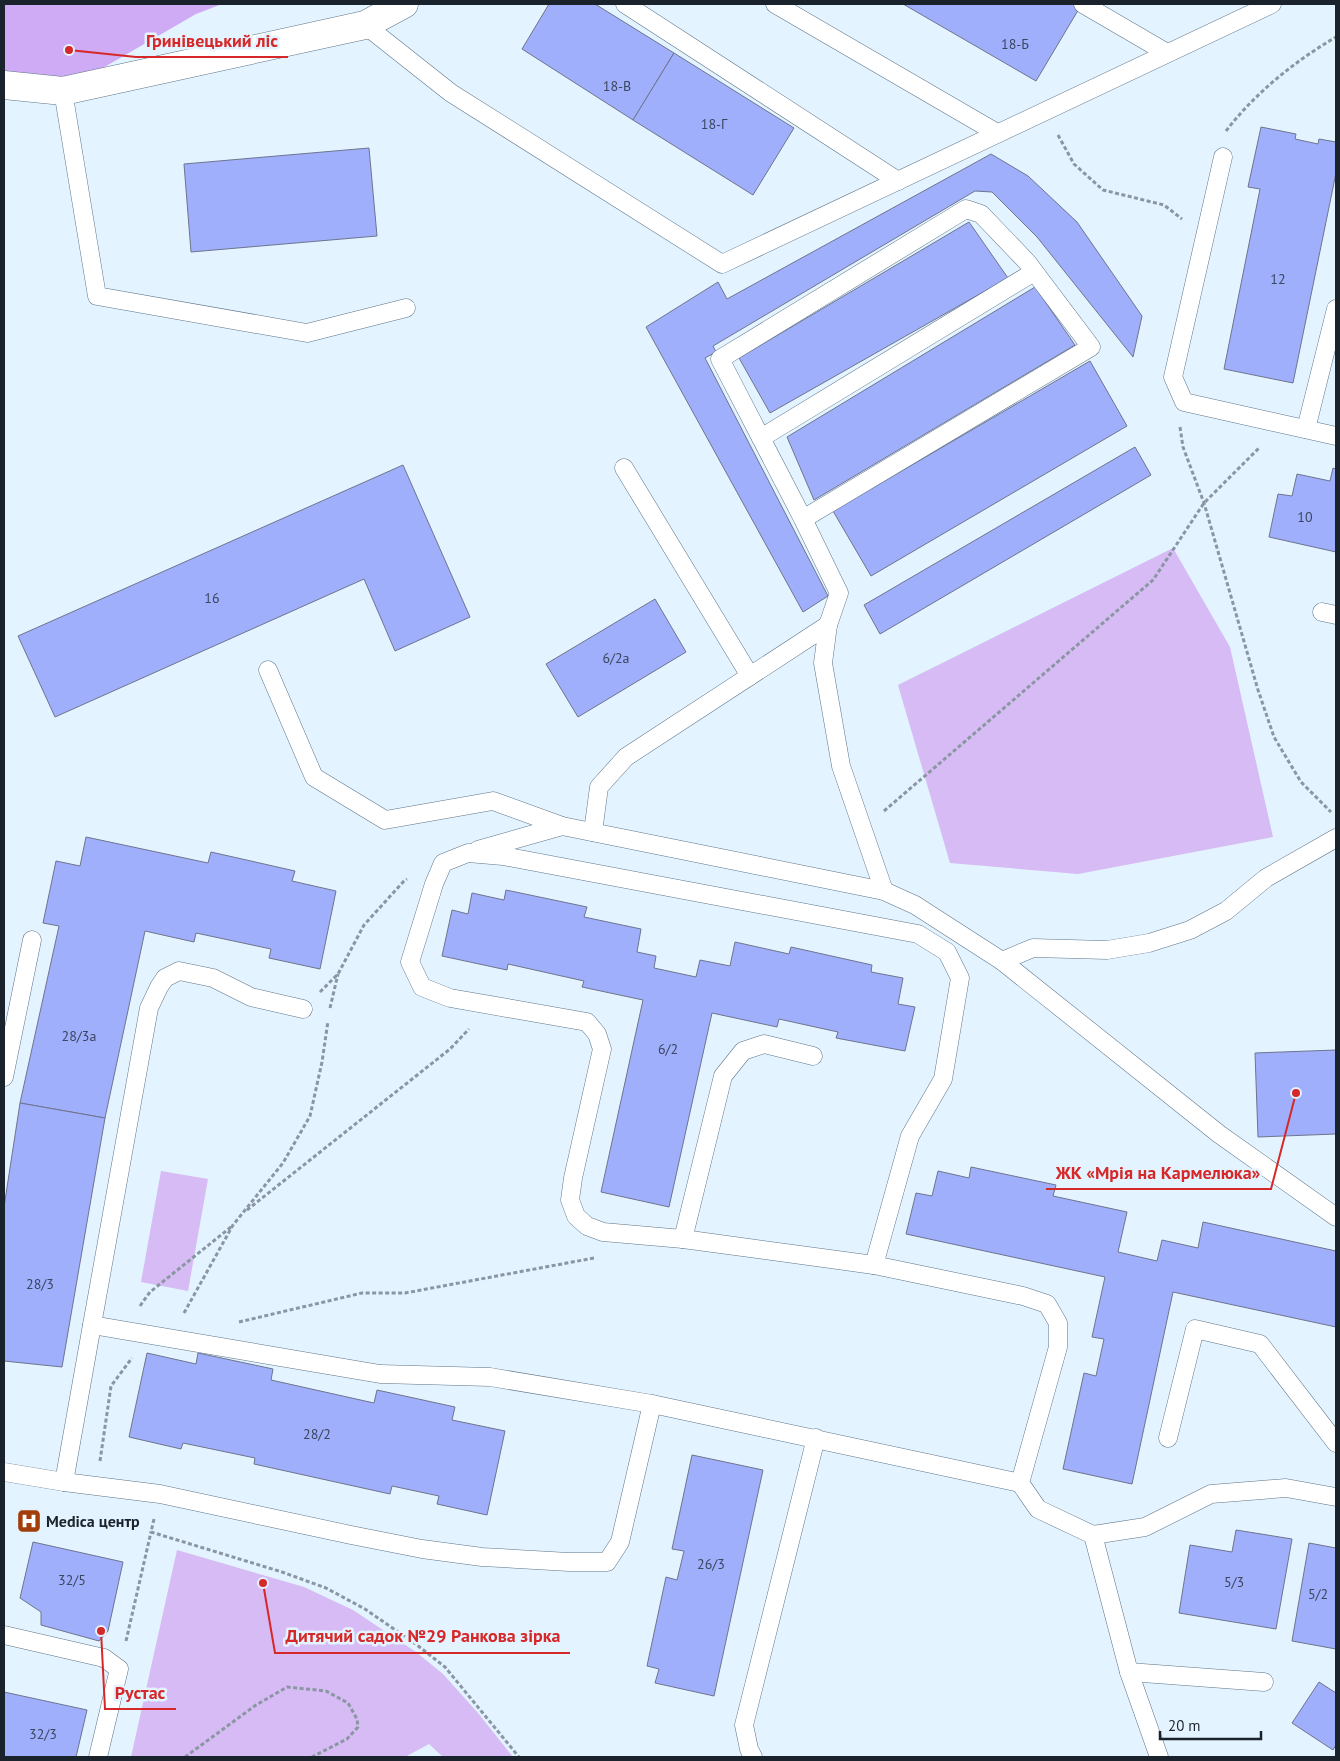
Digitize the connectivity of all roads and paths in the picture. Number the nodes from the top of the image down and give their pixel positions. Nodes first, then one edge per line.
1 (404, 4) edge
2 (624, 4) edge
3 (774, 4) edge
4 (1083, 4) edge
5 (1272, 4) edge
6 (365, 25) junction
7 (1336, 37) edge
8 (1167, 53) junction
9 (4, 85) edge
10 (63, 91) junction
11 (997, 133) junction
12 (1062, 142) dead end
13 (1223, 157) joint
14 (898, 181) junction
15 (1204, 237) junction
16 (1034, 272) junction
17 (406, 308) dead end
18 (1336, 309) edge
19 (1184, 402) junction
20 (1284, 424) junction
21 (1306, 429) junction
22 (1336, 436) edge
23 (761, 438) junction
24 (624, 468) dead end
25 (1204, 503) junction
26 (803, 519) junction
27 (828, 625) junction
28 (268, 670) dead end
29 (750, 676) junction
30 (1336, 818) edge
31 (562, 826) junction
32 (862, 829) junction
33 (592, 832) junction
34 (1336, 838) edge
35 (468, 853) junction
36 (442, 864) junction
37 (884, 890) junction
38 (32, 940) dead end
39 (1002, 961) junction
40 (338, 974) junction
41 (492, 1006) junction
42 (303, 1009) joint
43 (330, 1009) dead end
44 (328, 1018) dead end
45 (813, 1056) dead end
46 (4, 1077) edge
47 (242, 1215) junction
48 (1336, 1217) edge
49 (233, 1225) junction
50 (683, 1239) junction
51 (598, 1257) dead end
52 (874, 1265) junction
53 (234, 1324) dead end
54 (95, 1326) junction
55 (162, 1337) junction
56 (652, 1404) junction
57 (816, 1438) junction
58 (1168, 1438) dead end
59 (1336, 1443) edge
60 (4, 1472) edge
61 (64, 1482) junction
62 (1020, 1483) junction
63 (108, 1488) junction
64 (160, 1494) junction
65 (1336, 1497) edge
66 (151, 1532) junction
67 (1093, 1535) junction
68 (4, 1635) edge
69 (119, 1669) junction
70 (1129, 1672) junction
71 (1264, 1682) dead end
72 (98, 1757) edge
73 (185, 1757) edge
74 (312, 1757) edge
75 (520, 1757) edge
76 (753, 1757) edge
77 (1159, 1757) edge

1 - 6 street
2 - 14 lane
3 - 11 lane
4 - 8 lane
5 - 8 lane
6 - 10 street
6 - 14 lane
7 - 13 path
8 - 11 lane
9 - 10 street
10 - 17 lane
11 - 14 lane
12 - 15 path
13 - 15 lane
15 - 19 lane
16 - 23 lane
16 - 23 lane
16 - 26 lane
18 - 21 lane
19 - 20 lane
19 - 25 path
20 - 21 lane
20 - 25 path
21 - 22 lane
23 - 26 lane
24 - 29 lane
25 - 30 path
25 - 32 path
26 - 27 lane
27 - 29 lane
27 - 32 lane
28 - 31 lane
29 - 33 lane
31 - 33 lane
31 - 35 lane
32 - 37 lane
33 - 37 lane
34 - 39 lane
35 - 36 lane
35 - 52 lane
36 - 40 path
36 - 41 lane
37 - 39 lane
38 - 46 lane
39 - 48 lane
40 - 42 path
40 - 43 path
41 - 47 path
41 - 50 lane
42 - 54 lane
44 - 47 path
45 - 50 lane
47 - 49 path
49 - 54 path
49 - 55 path
50 - 52 lane
51 - 53 path
52 - 62 lane
54 - 55 lane
54 - 61 lane
55 - 56 lane
55 - 63 path
56 - 57 lane
56 - 64 lane
57 - 62 lane
57 - 76 lane
58 - 59 lane
60 - 61 lane
61 - 63 lane
62 - 67 lane
63 - 64 lane
64 - 66 path
65 - 67 lane
66 - 69 path
66 - 75 path
67 - 70 lane
68 - 69 lane
69 - 72 lane
70 - 71 lane
70 - 77 lane
73 - 74 path

